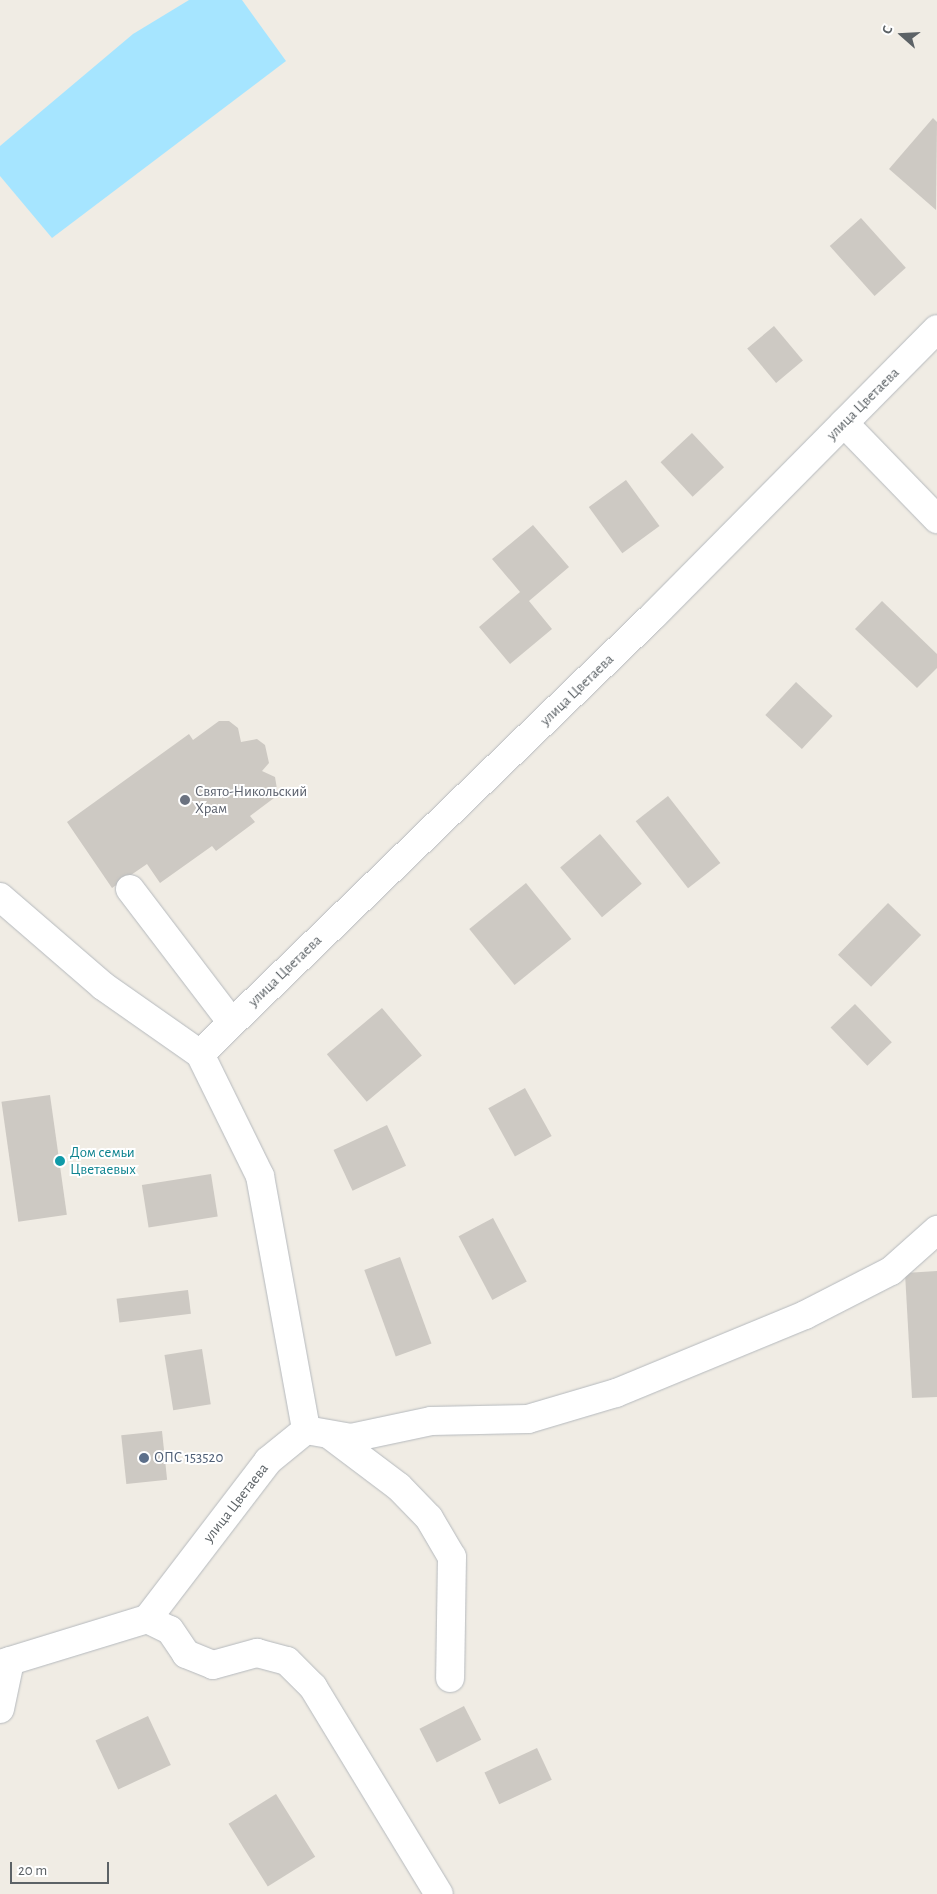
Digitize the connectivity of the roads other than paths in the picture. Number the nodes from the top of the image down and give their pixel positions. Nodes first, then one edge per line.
1 (937, 329) edge
2 (844, 423) junction
3 (937, 518) edge
4 (130, 889) dead end
5 (0, 897) edge
6 (232, 1023) junction
7 (200, 1054) junction
8 (937, 1230) edge
9 (318, 1432) junction
10 (147, 1619) junction
11 (5, 1662) edge
12 (450, 1678) dead end
13 (0, 1709) edge
14 (439, 1894) edge

1 - 2 street, улица Цветаева
2 - 3 street
2 - 6 street, улица Цветаева
4 - 6 street
5 - 7 street
6 - 7 street, улица Цветаева
7 - 9 street
8 - 9 street
9 - 10 street, улица Цветаева
9 - 12 street
10 - 11 street
10 - 14 street
11 - 13 street

